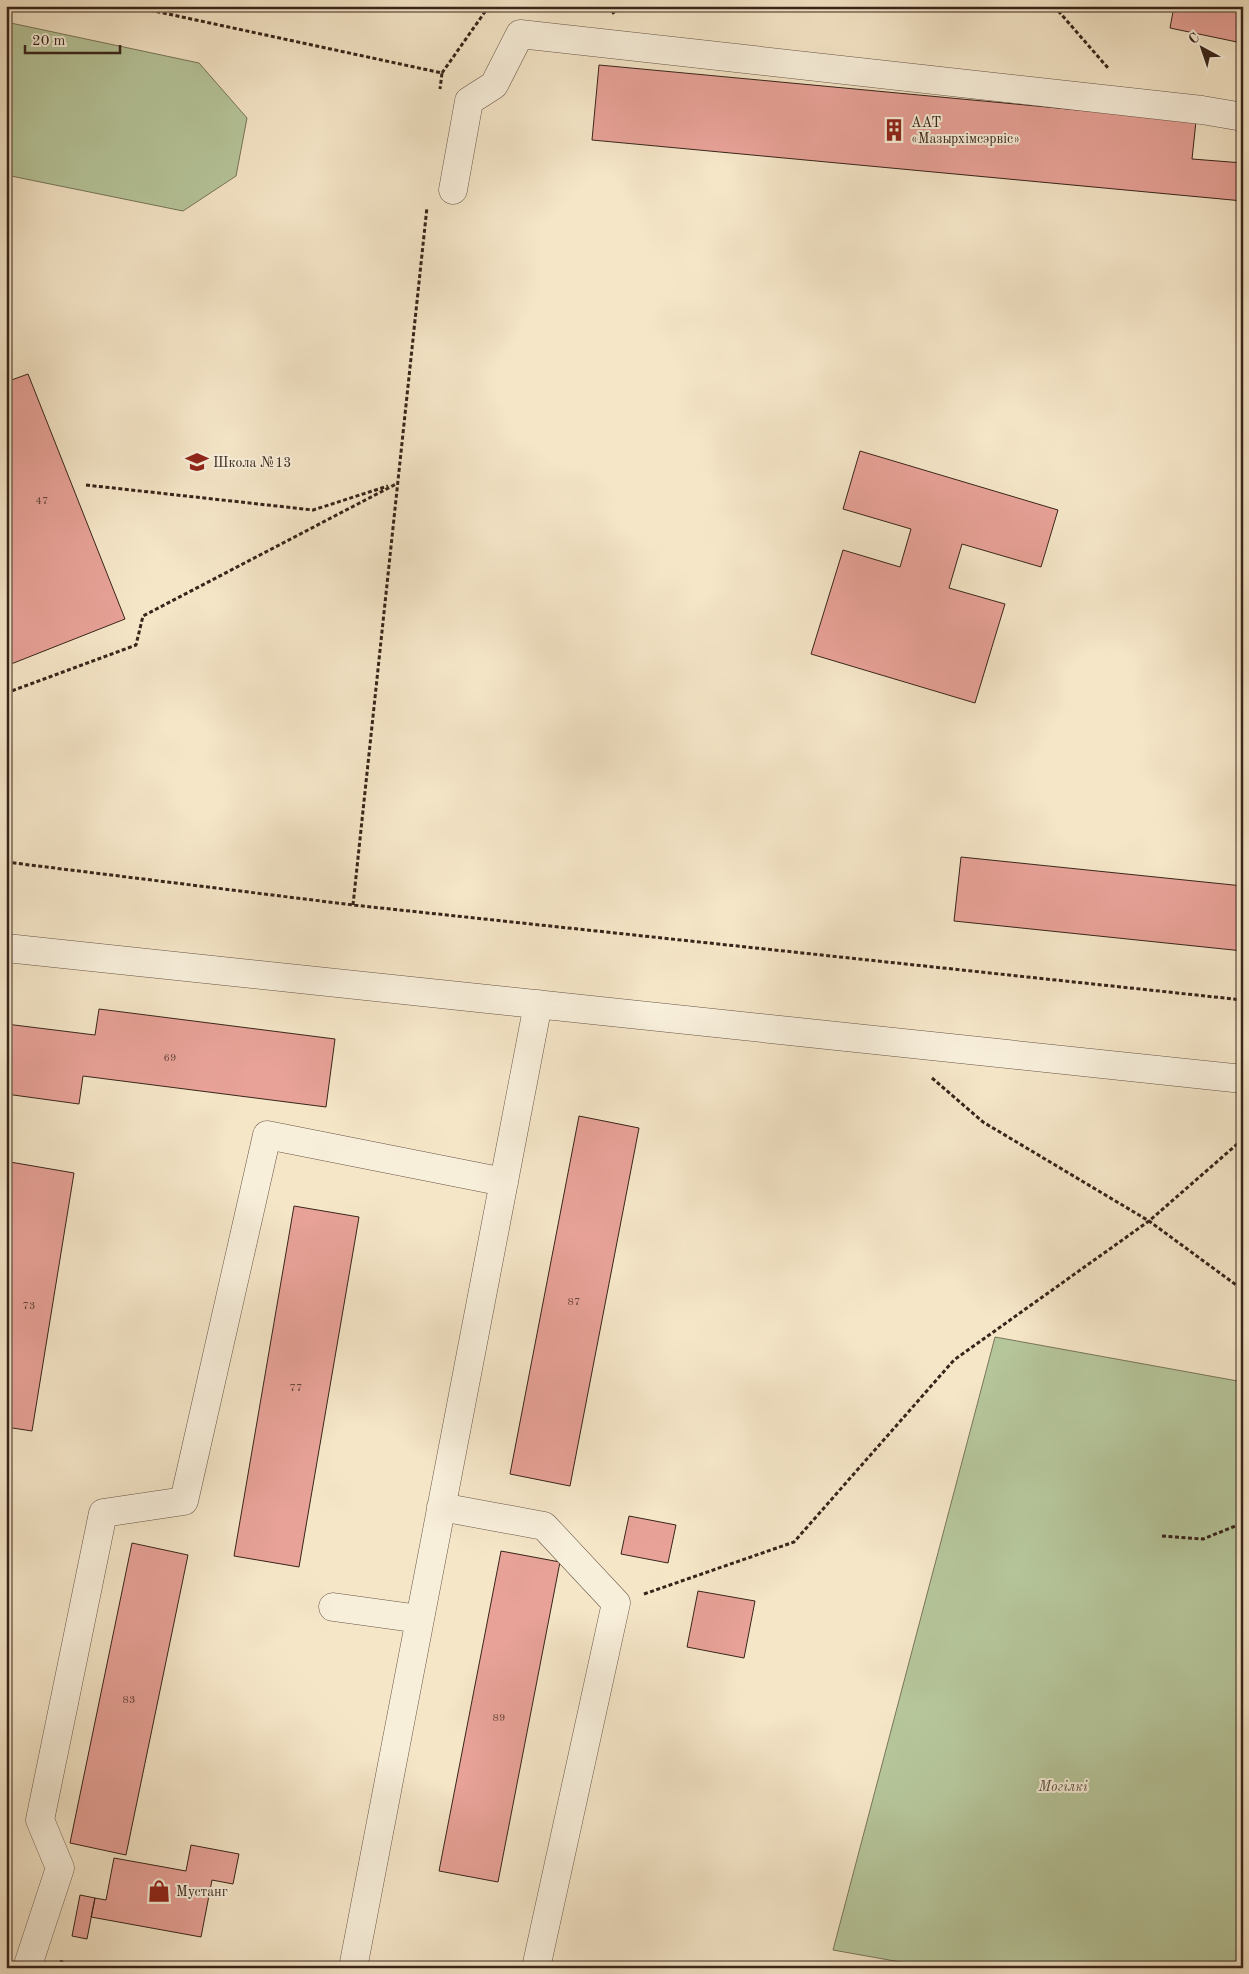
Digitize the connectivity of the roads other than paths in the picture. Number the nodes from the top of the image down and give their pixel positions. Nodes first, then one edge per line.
1 (1243, 117) edge
2 (440, 195) road end
3 (6, 948) edge
4 (538, 1004) junction
5 (1243, 1079) edge
6 (504, 1182) junction
7 (442, 1506) junction
8 (333, 1607) dead end
9 (420, 1619) junction
10 (27, 1968) edge
11 (353, 1968) edge
12 (536, 1968) edge

1 - 2 lane
3 - 4 lane
4 - 5 lane
4 - 6 lane
6 - 7 lane
6 - 10 lane
7 - 9 lane
7 - 12 lane
8 - 9 lane
9 - 11 lane

